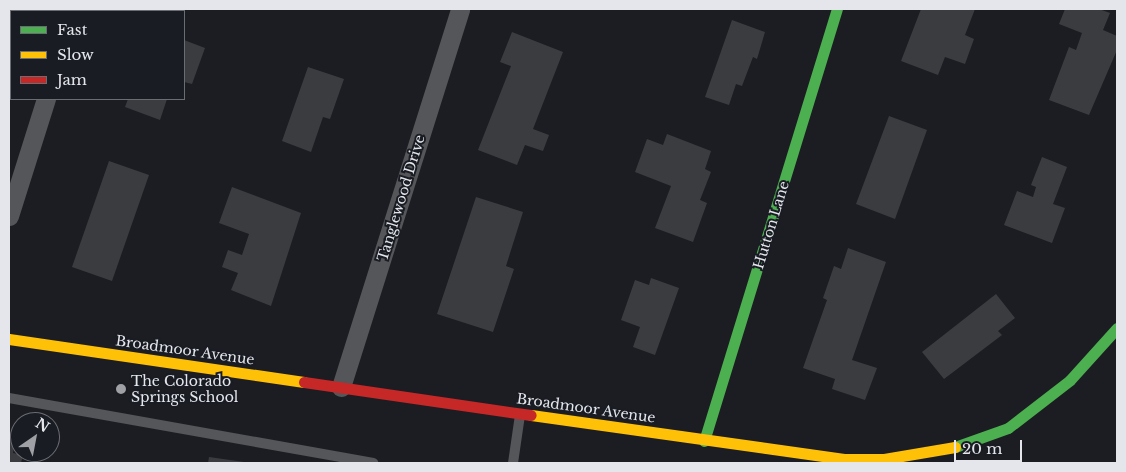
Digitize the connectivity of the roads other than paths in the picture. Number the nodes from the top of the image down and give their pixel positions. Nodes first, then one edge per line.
1 (460, 9) edge
2 (837, 9) edge
3 (46, 100) edge
4 (9, 216) edge
5 (1117, 328) edge
6 (9, 340) edge
7 (341, 387) junction
8 (9, 398) edge
9 (520, 414) junction
10 (704, 441) junction
11 (782, 458) edge
12 (373, 463) edge
13 (513, 463) edge

1 - 7 street, Tanglewood Drive
2 - 10 street, Hutton Lane
3 - 4 street
5 - 11 street, Broadmoor Avenue
6 - 7 street, Broadmoor Avenue
7 - 9 street, Broadmoor Avenue
8 - 12 lane
9 - 10 street, Broadmoor Avenue
9 - 13 lane
10 - 11 street, Broadmoor Avenue

